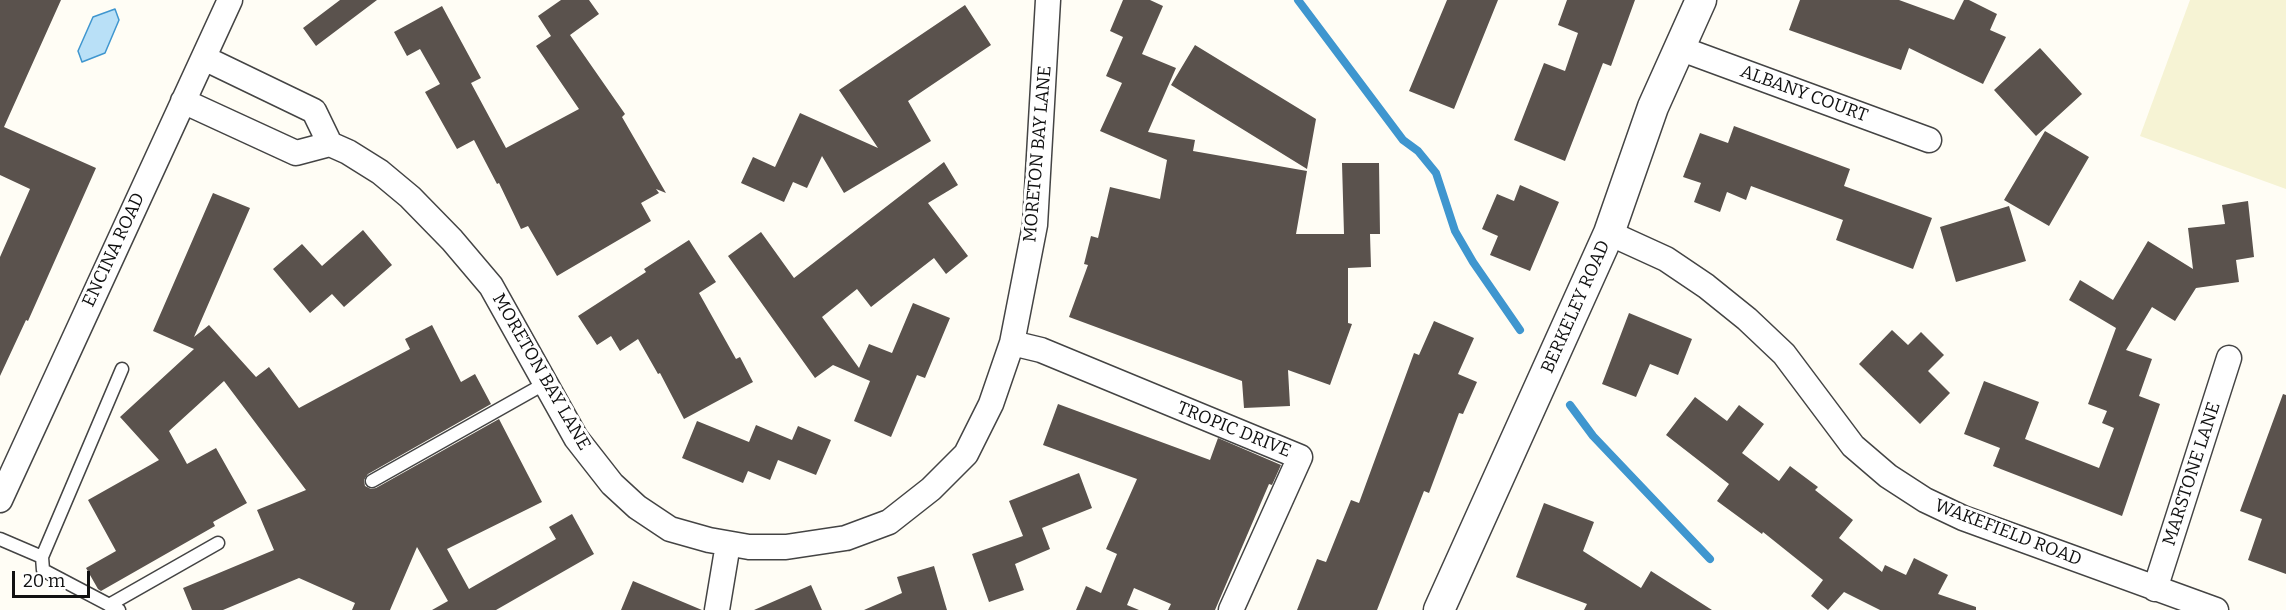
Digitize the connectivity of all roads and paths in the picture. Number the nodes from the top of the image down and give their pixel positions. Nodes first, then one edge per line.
1 (230, 0) edge
2 (1048, 0) edge
3 (1701, 0) edge
4 (1679, 48) junction
5 (204, 58) junction
6 (183, 101) junction
7 (1929, 140) dead end
8 (330, 144) junction
9 (1609, 234) junction
10 (1012, 343) junction
11 (2229, 358) dead end
12 (122, 369) dead end
13 (544, 384) junction
14 (372, 481) dead end
15 (0, 500) edge
16 (0, 539) edge
17 (218, 543) dead end
18 (728, 544) junction
19 (42, 557) junction
20 (2155, 590) junction
21 (114, 608) edge
22 (1446, 608) edge
23 (717, 610) edge
24 (1231, 610) edge
25 (2216, 610) edge

1 - 5 street, ENCINA ROAD
2 - 10 street, MORETON BAY LANE
3 - 4 street, BERKELEY ROAD
4 - 7 street, ALBANY COURT
4 - 9 street, BERKELEY ROAD
5 - 6 street, ENCINA ROAD
5 - 8 street
6 - 8 street
6 - 15 street, ENCINA ROAD
8 - 13 street, MORETON BAY LANE
9 - 20 street, WAKEFIELD ROAD
9 - 22 street, BERKELEY ROAD
10 - 18 street, MORETON BAY LANE
10 - 24 street, TROPIC DRIVE
11 - 20 street, MARSTONE LANE
12 - 19 lane
13 - 14 lane
13 - 18 street, MORETON BAY LANE
16 - 19 lane
17 - 21 lane
18 - 23 street
19 - 21 lane
20 - 25 street, WAKEFIELD ROAD

